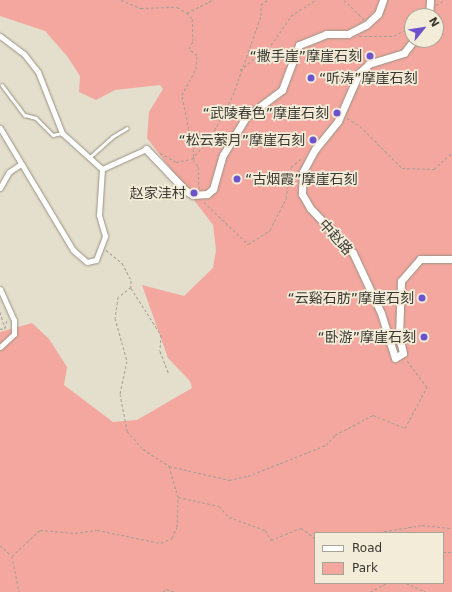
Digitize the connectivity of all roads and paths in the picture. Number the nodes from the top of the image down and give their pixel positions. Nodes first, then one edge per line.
1 (121, 0) edge
2 (212, 0) edge
3 (267, 0) edge
4 (316, 0) edge
5 (344, 0) edge
6 (383, 0) edge
7 (187, 13) junction
8 (368, 24) junction
9 (404, 30) edge
10 (348, 34) junction
11 (0, 36) edge
12 (408, 48) edge
13 (239, 70) junction
14 (2, 85) dead end
15 (342, 115) junction
16 (0, 128) edge
17 (128, 128) dead end
18 (62, 133) junction
19 (146, 149) joint
20 (315, 149) junction
21 (452, 153) edge
22 (156, 158) junction
23 (193, 158) junction
24 (89, 159) junction
25 (21, 164) junction
26 (102, 169) junction
27 (0, 188) edge
28 (198, 196) junction
29 (103, 246) junction
30 (452, 258) edge
31 (131, 287) junction
32 (0, 289) edge
33 (9, 306) junction
34 (0, 312) edge
35 (5, 328) junction
36 (0, 329) edge
37 (0, 347) edge
38 (403, 354) junction
39 (169, 374) dead end
40 (169, 466) junction
41 (178, 497) junction
42 (452, 528) edge
43 (380, 532) edge
44 (314, 537) edge
45 (0, 545) edge
46 (12, 556) junction
47 (385, 584) edge
48 (408, 584) edge
49 (19, 592) edge
50 (163, 592) edge
51 (176, 592) edge
52 (370, 592) edge
53 (426, 592) edge

1 - 7 path
2 - 7 path
3 - 13 path
4 - 13 path
5 - 8 path
6 - 8 street
7 - 23 path
8 - 10 street
9 - 10 path
10 - 28 street
11 - 18 street
12 - 15 street, 中赵路
13 - 23 path
14 - 18 lane
15 - 20 street, 中赵路
15 - 21 path
16 - 25 street
17 - 24 lane
18 - 24 street
19 - 22 street
19 - 26 street
20 - 28 path
20 - 38 street, 中赵路
22 - 23 path
22 - 28 street
23 - 28 path
24 - 26 street
25 - 27 street
25 - 29 street
26 - 29 street
29 - 31 path
30 - 38 street
31 - 39 path
31 - 40 path
32 - 33 street
33 - 35 path
33 - 37 street
34 - 35 path
35 - 36 path
38 - 40 path
40 - 41 path
41 - 44 path
41 - 46 path
42 - 43 path
45 - 46 path
46 - 49 path
47 - 52 path
48 - 53 path
50 - 51 path

